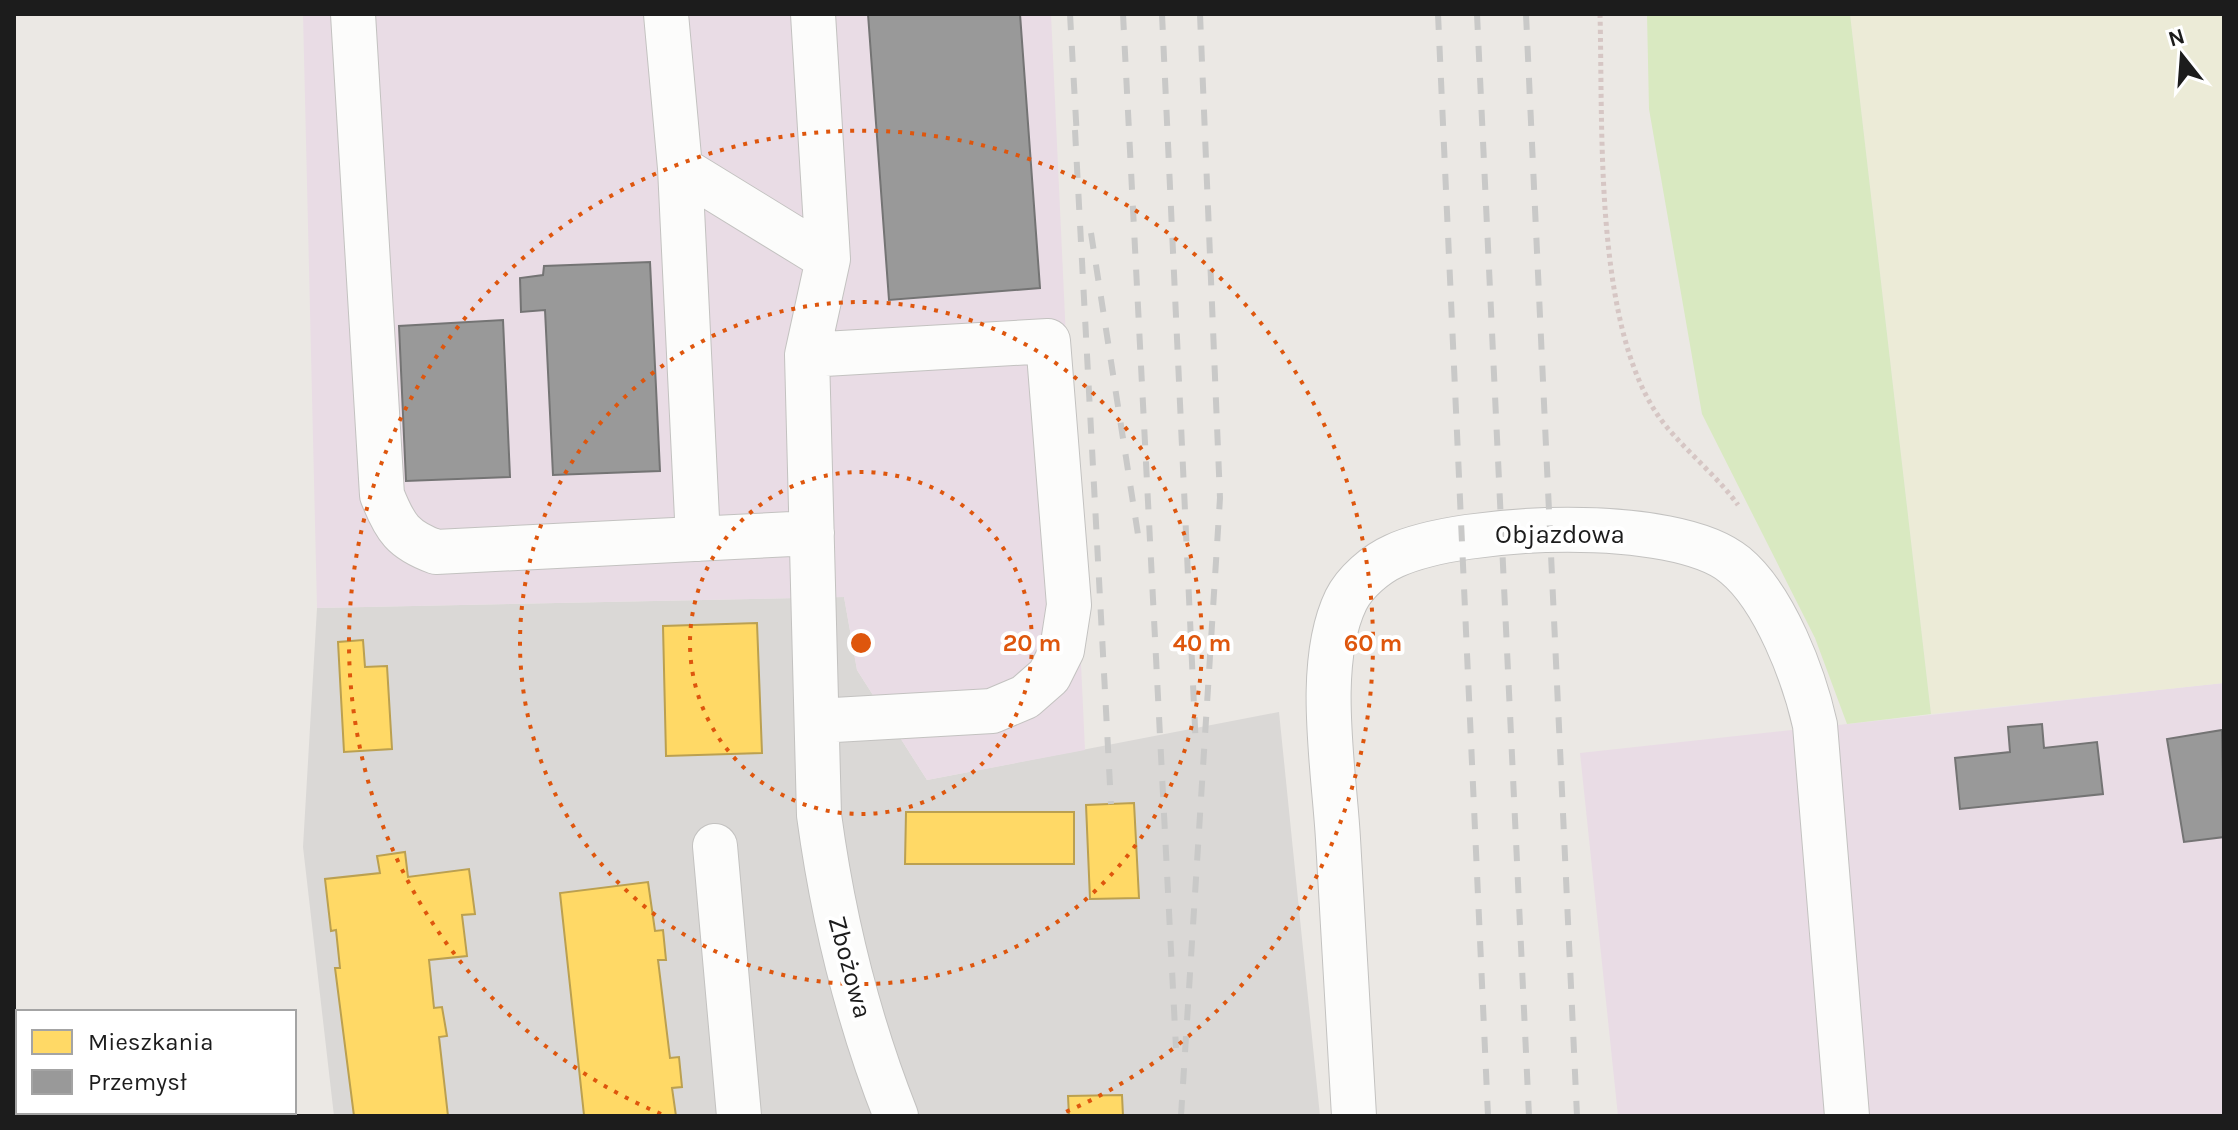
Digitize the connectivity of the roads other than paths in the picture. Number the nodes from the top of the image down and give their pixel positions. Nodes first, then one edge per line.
1 (353, 14) edge
2 (666, 14) edge
3 (813, 14) edge
4 (680, 168) junction
5 (828, 259) junction
6 (807, 355) junction
7 (812, 533) junction
8 (698, 539) junction
9 (817, 721) junction
10 (715, 846) dead end
11 (739, 1116) edge
12 (896, 1116) edge
13 (1354, 1116) edge
14 (1847, 1116) edge

1 - 8 street
2 - 4 street
3 - 5 street, Zbożowa
4 - 5 street
4 - 8 street
5 - 6 street, Zbożowa
6 - 7 street, Zbożowa
6 - 9 street
7 - 8 street
7 - 9 street, Zbożowa
9 - 12 street, Zbożowa
10 - 11 street
13 - 14 street, Objazdowa

